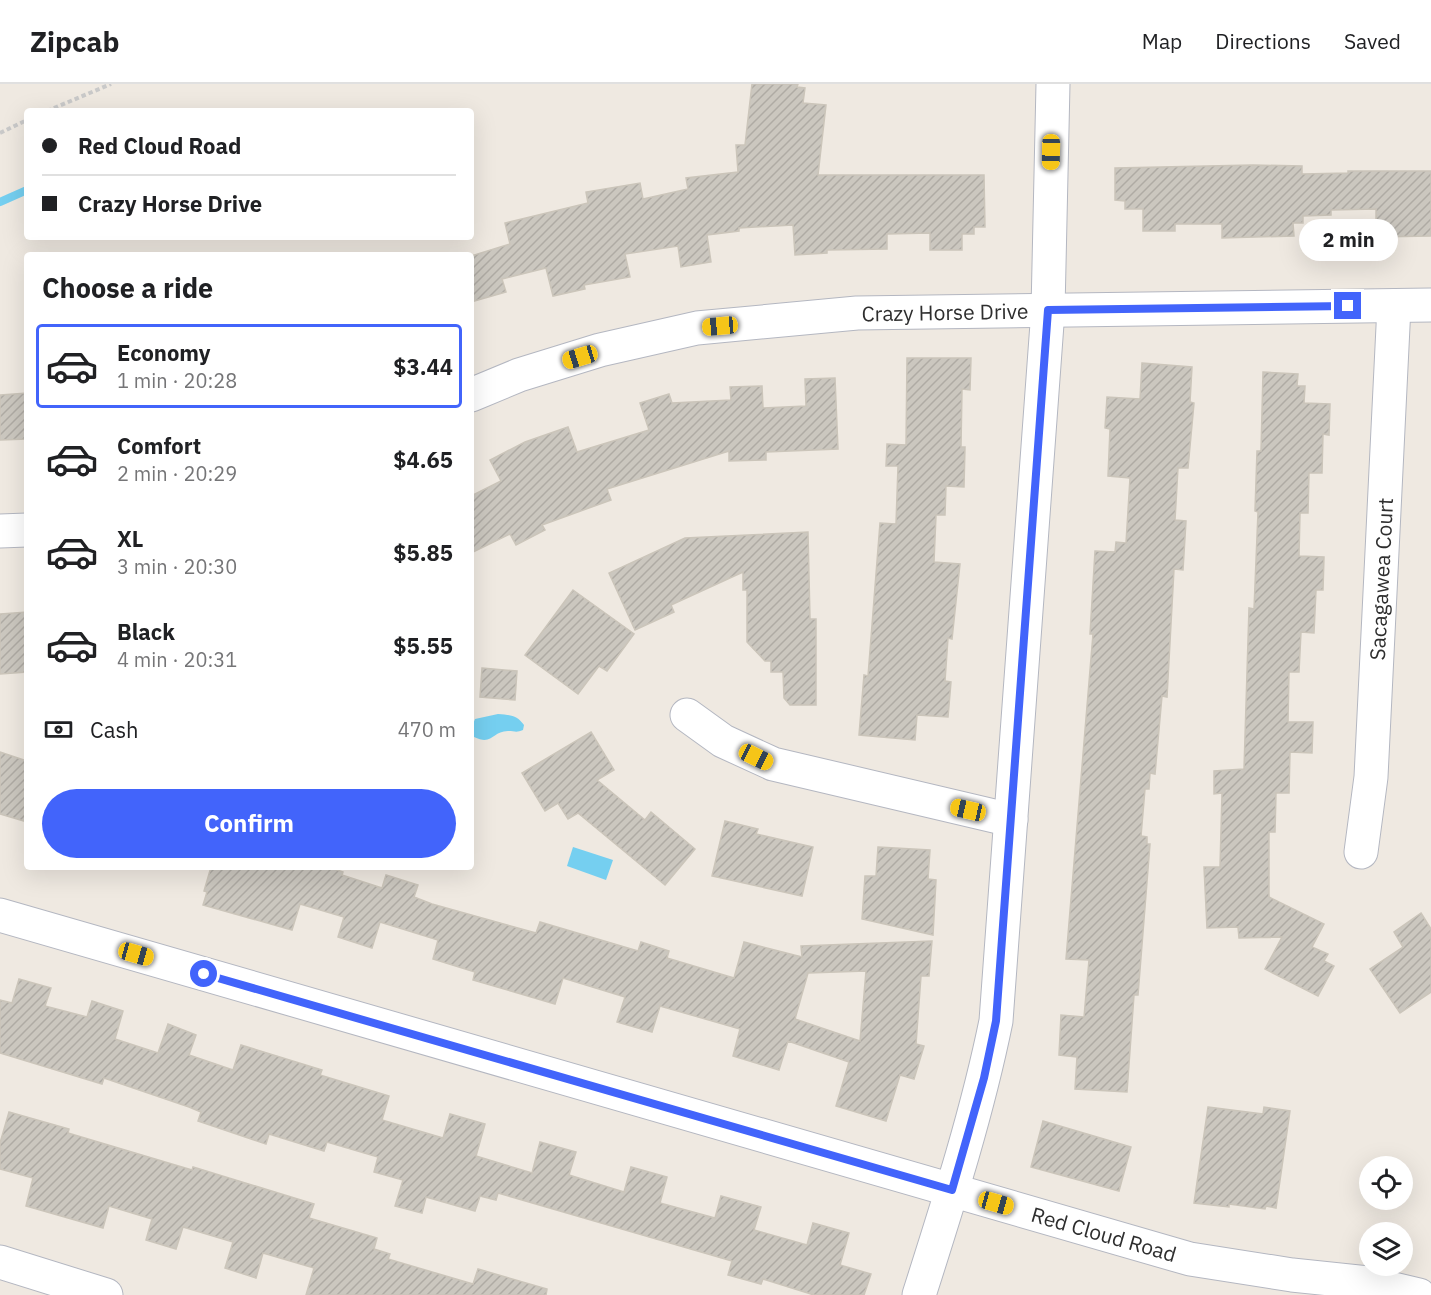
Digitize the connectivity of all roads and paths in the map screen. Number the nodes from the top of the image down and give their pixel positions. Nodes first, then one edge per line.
1 (111, 84) edge
2 (1053, 84) edge
3 (54, 108) edge
4 (24, 121) edge
5 (0, 133) edge
6 (1431, 305) edge
7 (1394, 306) junction
8 (1048, 310) junction
9 (474, 394) edge
10 (24, 530) edge
11 (0, 531) edge
12 (687, 715) dead end
13 (1011, 819) junction
14 (1361, 852) dead end
15 (0, 915) edge
16 (952, 1190) junction
17 (0, 1262) edge
18 (106, 1295) edge
19 (920, 1295) edge
20 (1419, 1295) edge

1 - 3 path
2 - 8 street
4 - 5 path
6 - 7 street, Crazy Horse Drive
7 - 8 street, Crazy Horse Drive
7 - 14 street, Sacagawea Court
8 - 9 street, Crazy Horse Drive
8 - 13 street
10 - 11 street
12 - 13 street
13 - 16 street
15 - 16 street, Red Cloud Road
16 - 19 street
16 - 20 street, Red Cloud Road
17 - 18 street

